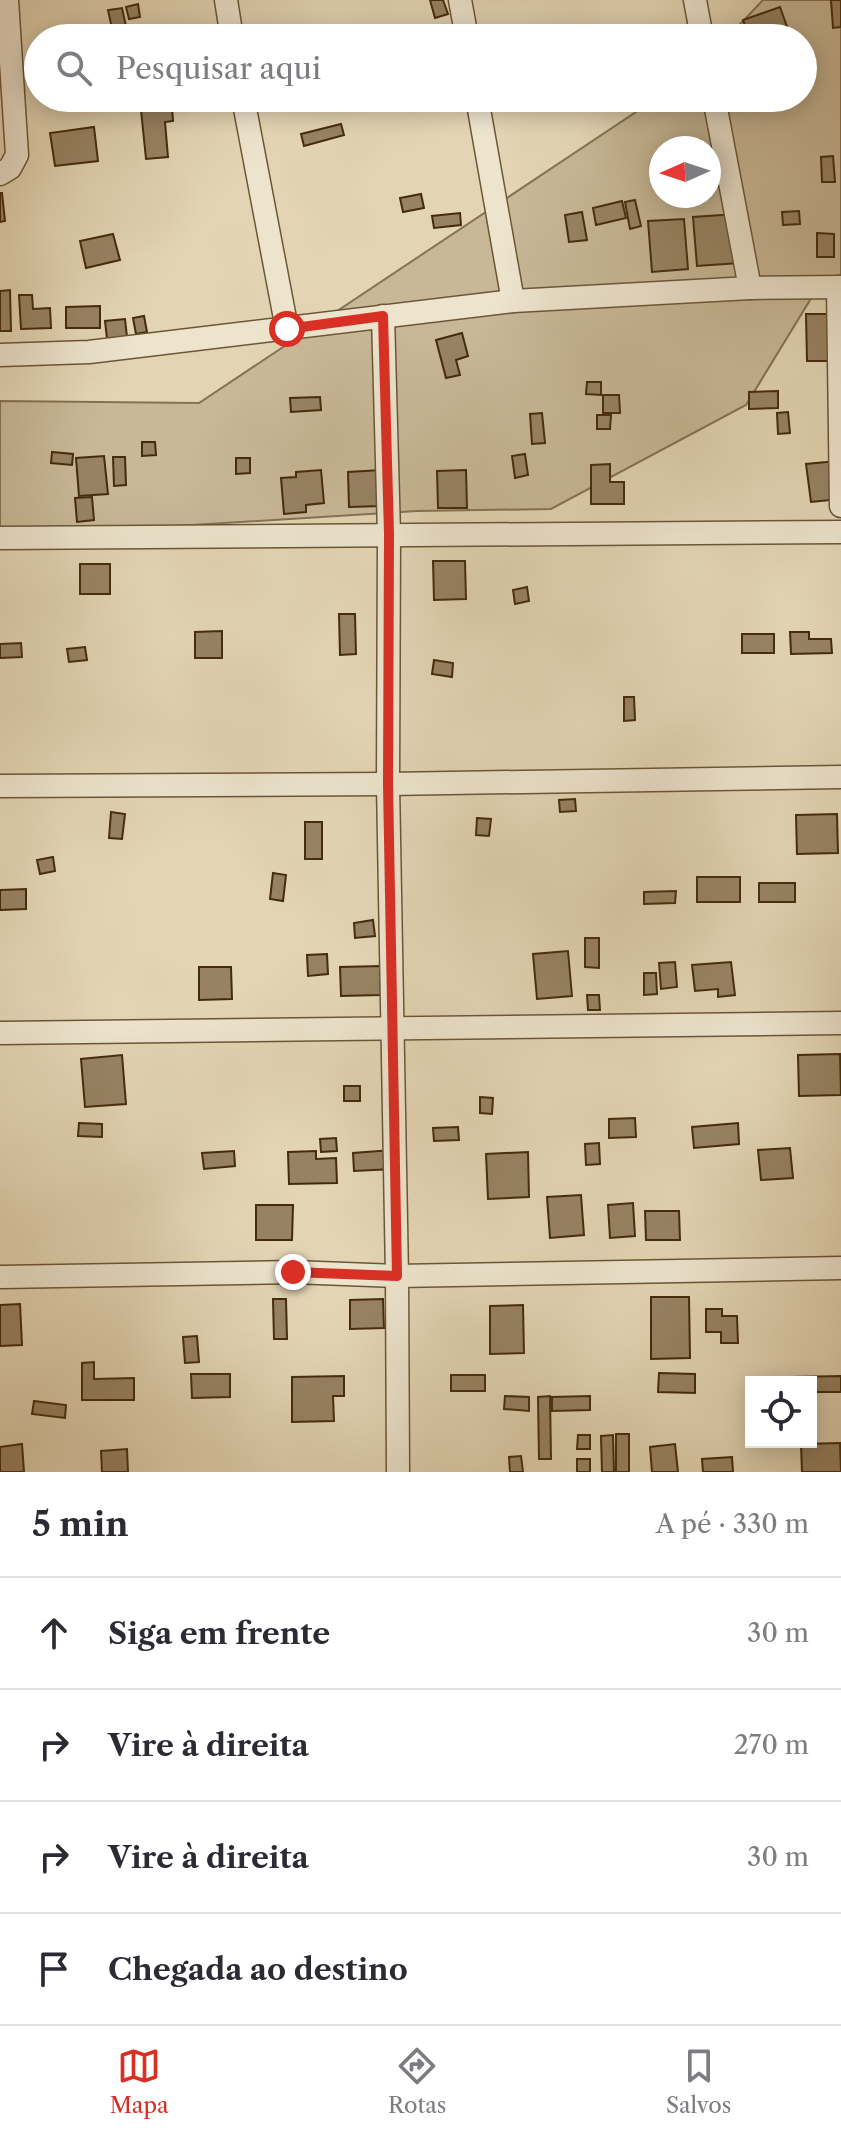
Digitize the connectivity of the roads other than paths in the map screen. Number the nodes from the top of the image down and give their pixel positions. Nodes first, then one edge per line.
1 (7, 0) edge
2 (226, 0) edge
3 (460, 0) edge
4 (695, 0) edge
5 (230, 24) edge
6 (464, 24) edge
7 (699, 24) edge
8 (246, 112) edge
9 (479, 112) edge
10 (717, 112) edge
11 (0, 174) edge
12 (839, 287) edge
13 (750, 288) junction
14 (513, 301) junction
15 (383, 316) junction
16 (287, 329) junction
17 (0, 355) edge
18 (841, 506) edge
19 (841, 532) edge
20 (389, 534) junction
21 (0, 538) edge
22 (841, 777) edge
23 (388, 784) junction
24 (0, 786) edge
25 (841, 1023) edge
26 (393, 1029) junction
27 (0, 1033) edge
28 (841, 1268) edge
29 (397, 1276) junction
30 (0, 1277) edge
31 (398, 1472) edge

1 - 11 street
2 - 5 street
3 - 6 street
4 - 7 street
8 - 16 street
9 - 14 street
10 - 13 street
12 - 13 street
12 - 18 street
13 - 14 street
14 - 15 street
15 - 16 street
15 - 20 street
16 - 17 street
19 - 20 street
20 - 21 street
20 - 23 street
22 - 23 street
23 - 24 street
23 - 26 street
25 - 26 street
26 - 27 street
26 - 29 street
28 - 29 street
29 - 30 street
29 - 31 street

